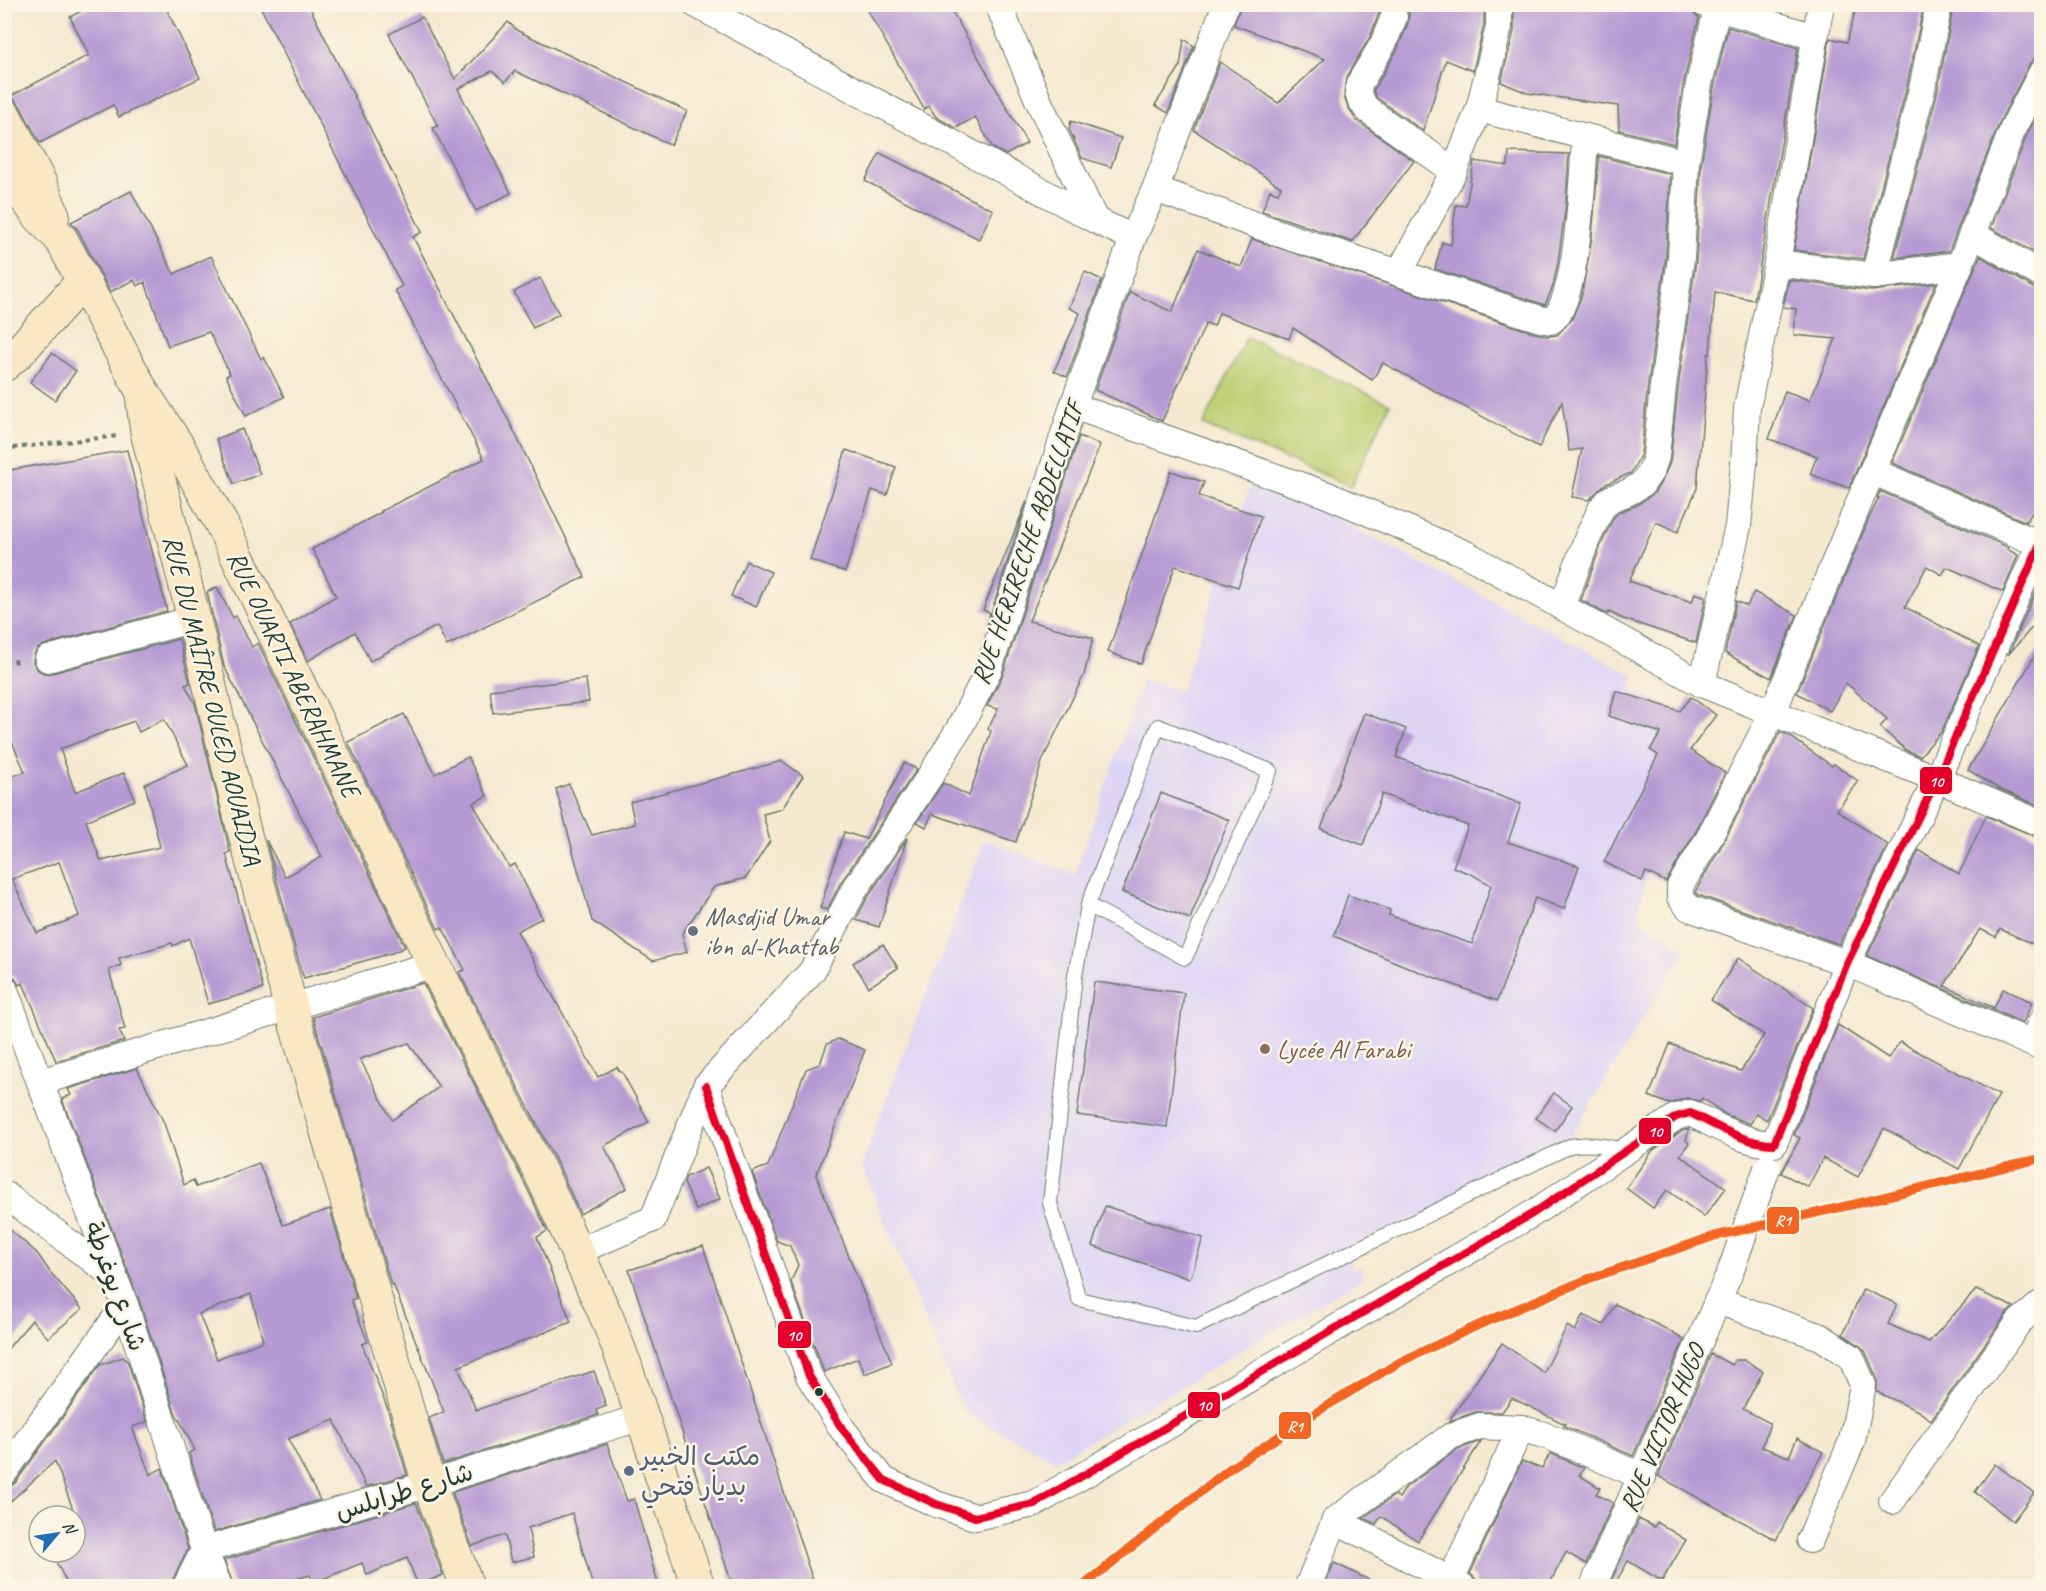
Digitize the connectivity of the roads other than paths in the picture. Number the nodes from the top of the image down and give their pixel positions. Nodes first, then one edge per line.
1 (695, 4) edge
2 (998, 4) edge
3 (1226, 4) edge
4 (1499, 4) edge
5 (1821, 4) edge
6 (1939, 4) edge
7 (1711, 7) edge
8 (1394, 17) dead end
9 (1815, 37) junction
10 (2042, 72) edge
11 (1479, 109) junction
12 (4, 115) edge
13 (1585, 137) junction
14 (1686, 163) junction
15 (4, 170) edge
16 (1454, 171) junction
17 (1155, 189) junction
18 (1095, 220) junction
19 (1972, 234) junction
20 (1133, 238) junction
21 (61, 239) junction
22 (1777, 263) junction
23 (1960, 265) junction
24 (1399, 273) junction
25 (2042, 274) edge
26 (1874, 276) junction
27 (82, 282) junction
28 (4, 365) edge
29 (142, 391) junction
30 (1073, 406) junction
31 (1872, 471) junction
32 (2040, 543) edge
33 (1562, 607) junction
34 (194, 619) junction
35 (48, 659) dead end
36 (1702, 684) junction
37 (1773, 712) junction
38 (1937, 779) junction
39 (2042, 824) edge
40 (1088, 905) junction
41 (1847, 963) junction
42 (434, 964) junction
43 (4, 988) edge
44 (291, 1008) junction
45 (2038, 1038) edge
46 (40, 1082) junction
47 (706, 1086) junction
48 (1774, 1144) junction
49 (1627, 1151) junction
50 (4, 1194) edge
51 (578, 1251) junction
52 (114, 1276) junction
53 (1717, 1301) junction
54 (2042, 1303) edge
55 (125, 1305) junction
56 (642, 1417) junction
57 (1521, 1428) junction
58 (4, 1473) edge
59 (1643, 1477) junction
60 (429, 1484) junction
61 (1892, 1501) dead end
62 (1335, 1520) junction
63 (1810, 1540) dead end
64 (204, 1550) junction
65 (1453, 1585) edge
66 (186, 1587) edge
67 (219, 1587) edge
68 (467, 1587) edge
69 (699, 1587) edge
70 (1308, 1587) edge
71 (1593, 1587) edge

1 - 18 street
2 - 18 street
3 - 17 street, RUE HERIRECHE ABDELLATIF
4 - 11 street
5 - 9 street
6 - 26 street
7 - 9 street
7 - 14 street
8 - 16 street
9 - 22 street
10 - 19 street
11 - 13 street
11 - 16 street
12 - 21 street
13 - 14 street
13 - 24 street
14 - 33 street
15 - 21 street
16 - 24 street
17 - 20 street, RUE HERIRECHE ABDELLATIF
17 - 24 street
18 - 20 street
19 - 23 street
19 - 25 street
20 - 30 street, RUE HERIRECHE ABDELLATIF
21 - 27 street, RUE OUARTI ABERAHMANE
22 - 26 street
22 - 36 street
23 - 26 street
23 - 31 street
27 - 28 street
27 - 29 street, RUE OUARTI ABERAHMANE
29 - 34 street, RUE DU MAÎTRE OULED AOUAIDIA
29 - 42 street, RUE OUARTI ABERAHMANE
30 - 33 street
30 - 47 street, RUE HERIRECHE ABDELLATIF
31 - 32 street
31 - 37 street
32 - 38 street, RUE VICTOR HUGO
33 - 36 street
34 - 35 street
34 - 44 street, RUE DU MAÎTRE OULED AOUAIDIA
36 - 37 street
37 - 38 street
37 - 41 street
38 - 39 street
38 - 41 street, RUE VICTOR HUGO
40 - 40 lane
40 - 49 lane
41 - 45 street
41 - 48 street, RUE VICTOR HUGO
42 - 44 street
42 - 51 street, RUE OUARTI ABERAHMANE
43 - 46 street, شارع يوغرطة
44 - 46 street
44 - 60 street, RUE DU MAÎTRE OULED AOUAIDIA
46 - 52 street, شارع يوغرطة
47 - 49 street
47 - 51 street, RUE HERIRECHE ABDELLATIF
48 - 49 street
48 - 53 street, RUE VICTOR HUGO, bridge
50 - 52 street
51 - 56 street, RUE OUARTI ABERAHMANE
52 - 55 street, شارع يوغرطة
53 - 59 street, RUE VICTOR HUGO
53 - 63 street
54 - 61 street
55 - 58 street
55 - 64 street, شارع يوغرطة
56 - 60 street, شارع طرابلس
56 - 69 street, RUE OUARTI ABERAHMANE
57 - 59 street
57 - 62 street
57 - 65 street
59 - 71 street, RUE VICTOR HUGO
60 - 64 street, شارع طرابلس
60 - 68 street, RUE DU MAÎTRE OULED AOUAIDIA
62 - 65 street
62 - 70 street
64 - 66 street
64 - 67 street, شارع يوغرطة

